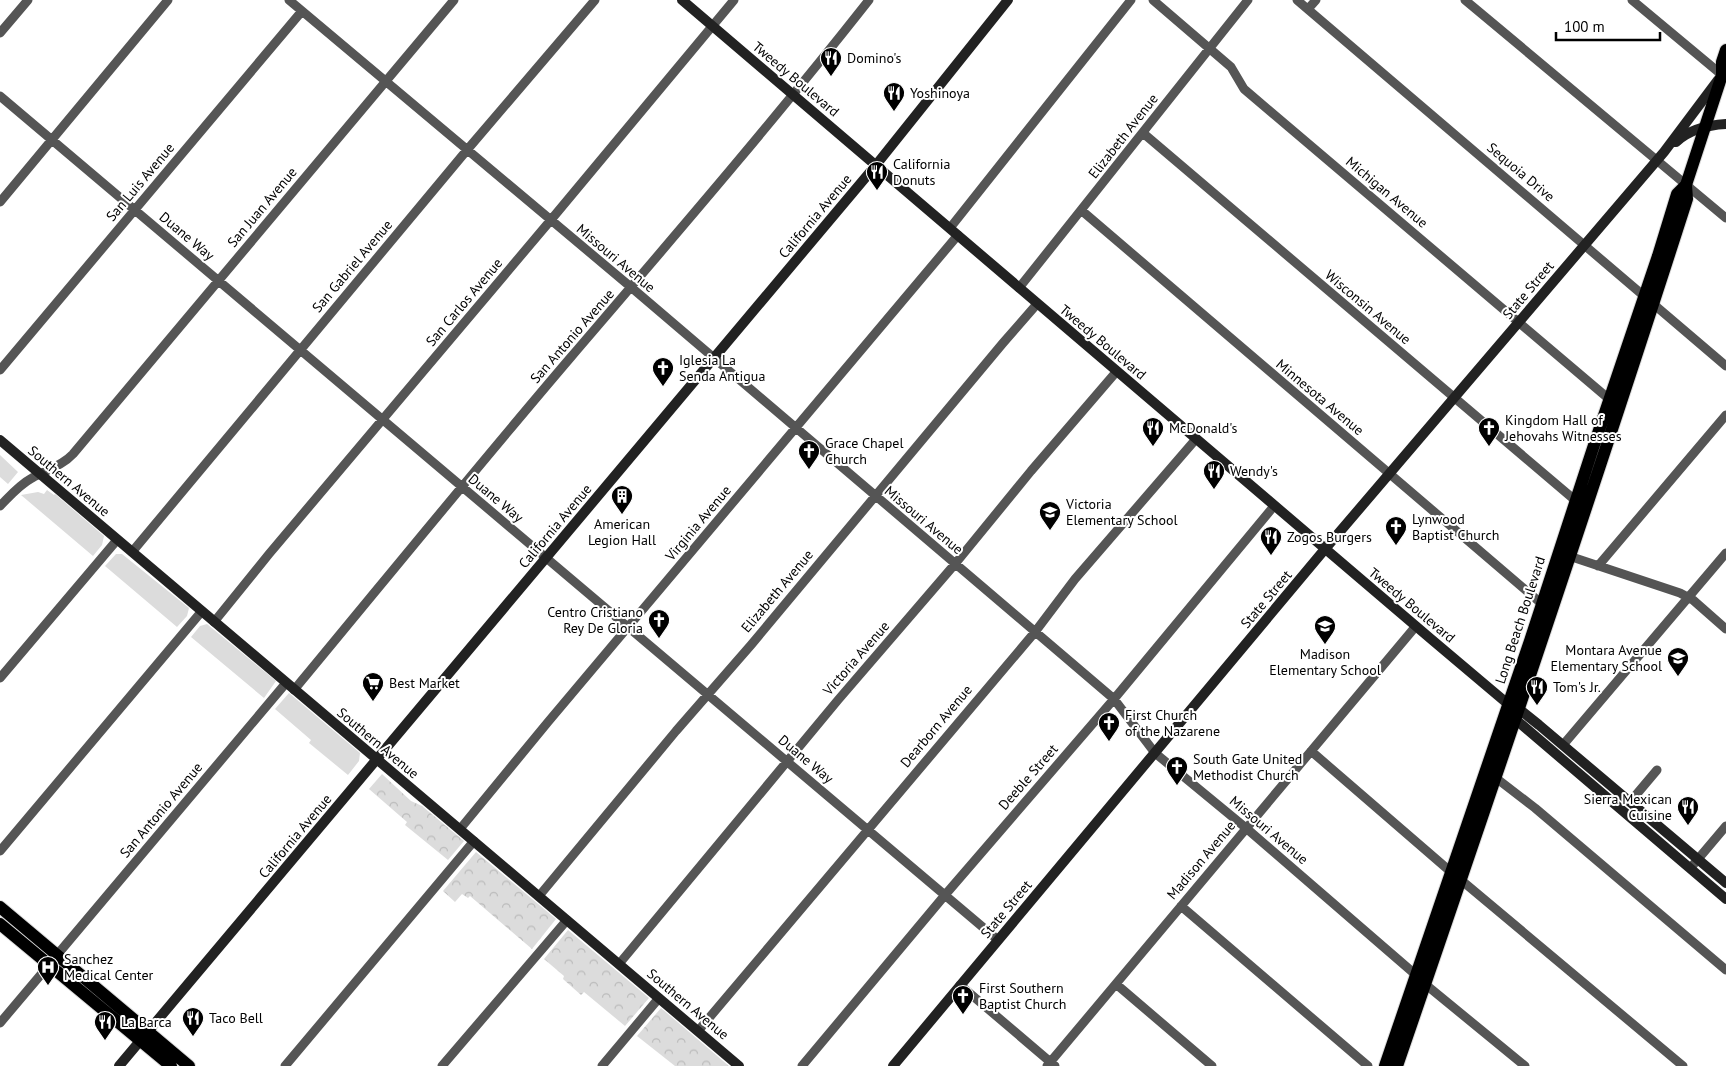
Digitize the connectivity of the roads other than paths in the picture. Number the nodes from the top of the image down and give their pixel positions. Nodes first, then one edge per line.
1 (28, 0) edge
2 (168, 0) edge
3 (289, 0) edge
4 (454, 0) edge
5 (595, 0) edge
6 (682, 0) edge
7 (734, 0) edge
8 (869, 0) edge
9 (1008, 0) edge
10 (1131, 0) edge
11 (1153, 0) edge
12 (1248, 0) edge
13 (1297, 0) edge
14 (1316, 0) edge
15 (1465, 0) edge
16 (1632, 0) edge
17 (1308, 9) junction
18 (302, 11) junction
19 (713, 27) junction
20 (0, 33) edge
21 (1210, 48) junction
22 (1726, 50) edge
23 (1725, 75) edge
24 (386, 81) junction
25 (794, 95) junction
26 (0, 96) edge
27 (1726, 124) edge
28 (1706, 126) junction
29 (1143, 133) junction
30 (52, 140) junction
31 (467, 150) junction
32 (1660, 156) junction
33 (876, 165) junction
34 (1686, 185) junction
35 (0, 202) edge
36 (135, 210) junction
37 (1081, 210) junction
38 (1726, 218) edge
39 (550, 221) junction
40 (950, 228) junction
41 (958, 235) junction
42 (1585, 245) junction
43 (219, 281) junction
44 (632, 288) junction
45 (1019, 288) junction
46 (1649, 300) junction
47 (1038, 304) junction
48 (1519, 322) junction
49 (300, 350) junction
50 (713, 359) junction
51 (1726, 366) edge
52 (0, 370) edge
53 (1117, 371) junction
54 (1454, 398) junction
55 (1609, 399) junction
56 (1726, 415) edge
57 (382, 419) junction
58 (795, 429) junction
59 (1196, 439) junction
60 (0, 440) edge
61 (40, 474) junction
62 (1390, 474) junction
63 (462, 487) junction
64 (874, 496) junction
65 (1576, 502) junction
66 (0, 506) edge
67 (1274, 506) junction
68 (117, 540) junction
69 (1574, 540) junction
70 (1325, 549) junction
71 (132, 552) junction
72 (1726, 553) edge
73 (1569, 556) junction
74 (546, 558) junction
75 (955, 564) junction
76 (1598, 566) junction
77 (1688, 598) junction
78 (1542, 604) junction
79 (202, 611) junction
80 (214, 622) junction
81 (1416, 626) junction
82 (628, 627) junction
83 (1726, 629) edge
84 (1035, 632) junction
85 (0, 678) edge
86 (290, 687) junction
87 (709, 695) junction
88 (1114, 699) junction
89 (1514, 710) junction
90 (1562, 745) junction
91 (1311, 751) junction
92 (1155, 753) junction
93 (377, 759) junction
94 (787, 761) junction
95 (1657, 770) dead end
96 (1496, 778) junction
97 (1630, 802) junction
98 (1726, 826) edge
99 (1246, 828) junction
100 (460, 829) junction
101 (868, 829) junction
102 (474, 841) junction
103 (0, 851) edge
104 (1698, 860) junction
105 (1690, 869) junction
106 (1456, 876) junction
107 (1726, 883) edge
108 (945, 895) junction
109 (539, 896) junction
110 (1726, 899) edge
111 (1181, 906) junction
112 (0, 907) edge
113 (567, 920) junction
114 (0, 924) edge
115 (998, 940) junction
116 (53, 960) junction
117 (619, 964) junction
118 (1726, 970) edge
119 (1416, 975) junction
120 (1116, 984) junction
121 (1425, 984) junction
122 (960, 985) junction
123 (659, 998) junction
124 (0, 1023) edge
125 (698, 1031) junction
126 (144, 1036) junction
127 (1051, 1065) edge
128 (119, 1066) edge
129 (171, 1066) edge
130 (189, 1066) edge
131 (284, 1066) edge
132 (442, 1066) edge
133 (602, 1066) edge
134 (739, 1066) edge
135 (802, 1066) edge
136 (893, 1066) edge
137 (1212, 1066) edge
138 (1368, 1066) edge
139 (1385, 1066) edge
140 (1397, 1066) edge
141 (1525, 1066) edge
142 (1682, 1066) edge

1 - 20 street
2 - 30 street
3 - 18 street, Missouri Avenue
4 - 24 street, San Juan Avenue
5 - 31 street, San Gabriel Avenue
6 - 19 main road, Tweedy Boulevard
7 - 19 street, San Carlos Avenue
8 - 25 street, San Antonio Avenue
9 - 33 main road, California Avenue
10 - 40 street
11 - 21 street, Michigan Avenue
12 - 21 street, Elizabeth Avenue
13 - 17 street, Sequoia Drive
14 - 17 street
15 - 32 street
16 - 23 street
17 - 42 street, Sequoia Drive
18 - 24 street, Missouri Avenue
18 - 36 street, San Luis Avenue
19 - 25 main road, Tweedy Boulevard
19 - 39 street, San Carlos Avenue
21 - 29 street, Elizabeth Avenue
21 - 48 street, Michigan Avenue
22 - 23 main road, Long Beach Boulevard
23 - 28 main road, Long Beach Boulevard
23 - 32 main road, State Street
24 - 31 street, Missouri Avenue
24 - 43 street, San Juan Avenue
25 - 33 main road, Tweedy Boulevard
25 - 44 street, San Antonio Avenue
26 - 30 street, Duane Way
27 - 28 main road, State Street
28 - 32 main road, State Street
28 - 34 main road, Long Beach Boulevard
29 - 37 street, Elizabeth Avenue
29 - 54 street, Wisconsin Avenue
30 - 35 street
30 - 36 street, Duane Way
31 - 39 street, Missouri Avenue
31 - 49 street, San Gabriel Avenue
32 - 34 street
32 - 42 main road, State Street
33 - 40 main road, Tweedy Boulevard
33 - 50 main road, California Avenue
34 - 38 street
34 - 46 main road, Long Beach Boulevard
36 - 43 street, Duane Way
36 - 52 street, San Luis Avenue
37 - 45 street, Elizabeth Avenue
37 - 62 street, Minnesota Avenue
39 - 44 street, Missouri Avenue
39 - 57 street, San Carlos Avenue
40 - 41 main road, Tweedy Boulevard
41 - 45 main road, Tweedy Boulevard
41 - 58 street, Virginia Avenue
42 - 46 street, Sequoia Drive
42 - 48 main road, State Street
43 - 49 street, Duane Way
43 - 61 street, San Juan Avenue
44 - 50 street, Missouri Avenue
44 - 63 street, San Antonio Avenue
45 - 47 main road, Tweedy Boulevard
46 - 51 street, Sequoia Drive
46 - 55 main road, Long Beach Boulevard
46 - 69 main road, Long Beach Boulevard
47 - 53 main road, Tweedy Boulevard
47 - 64 street, Elizabeth Avenue
48 - 54 main road, State Street
48 - 55 street, Michigan Avenue
49 - 57 street, Duane Way
49 - 71 street, San Gabriel Avenue
50 - 58 street, Missouri Avenue
50 - 74 main road, California Avenue
53 - 59 main road, Tweedy Boulevard
53 - 75 street, Victoria Avenue
54 - 62 main road, State Street
54 - 65 street, Wisconsin Avenue
55 - 65 main road, Long Beach Boulevard
56 - 76 street
57 - 63 street, Duane Way
57 - 80 street, San Carlos Avenue
58 - 64 street, Missouri Avenue
58 - 82 street, Virginia Avenue
59 - 67 main road, Tweedy Boulevard
59 - 84 street, Dearborn Avenue
60 - 61 main road, Southern Avenue
61 - 66 street, San Juan Avenue
61 - 68 main road, Southern Avenue
62 - 70 main road, State Street
62 - 78 street, Minnesota Avenue
63 - 74 street, Duane Way
63 - 86 street, San Antonio Avenue
64 - 75 street, Missouri Avenue
64 - 87 street, Elizabeth Avenue
65 - 69 main road
65 - 78 main road, Long Beach Boulevard
67 - 70 main road, Tweedy Boulevard
67 - 88 street, Deeble Street
68 - 71 main road, Southern Avenue
68 - 85 street
69 - 73 main road, Long Beach Boulevard
70 - 81 main road, Tweedy Boulevard
70 - 92 main road, State Street
71 - 79 main road, Southern Avenue
72 - 77 street
73 - 76 street
73 - 89 main road, Long Beach Boulevard
74 - 82 street, Duane Way
74 - 93 main road, California Avenue
75 - 84 street, Missouri Avenue
75 - 94 street, Victoria Avenue
76 - 77 street
77 - 83 street
77 - 90 street
78 - 89 main road, Long Beach Boulevard
79 - 80 main road, Southern Avenue
79 - 103 street
80 - 86 main road, Southern Avenue
81 - 89 main road, Tweedy Boulevard
81 - 91 street, Madison Avenue
82 - 87 street, Duane Way
82 - 100 street, Virginia Avenue
84 - 88 street, Missouri Avenue
84 - 101 street, Dearborn Avenue
86 - 93 main road, Southern Avenue
86 - 116 street, San Antonio Avenue
87 - 94 street, Duane Way
87 - 109 street, Elizabeth Avenue
88 - 92 street, Missouri Avenue
88 - 108 street, Deeble Street
89 - 90 main road, Tweedy Boulevard
89 - 96 main road, Long Beach Boulevard
89 - 105 main road, Tweedy Boulevard
89 - 106 main road, Long Beach Boulevard
90 - 97 main road, Tweedy Boulevard
91 - 99 street, Madison Avenue
91 - 106 street
92 - 99 street, Missouri Avenue
92 - 115 main road, State Street
93 - 100 main road, Southern Avenue
93 - 126 main road, California Avenue
94 - 101 street, Duane Way
94 - 117 street, Victoria Avenue
95 - 97 street
96 - 106 main road, Long Beach Boulevard
96 - 118 street
97 - 104 main road, Tweedy Boulevard
98 - 104 street
99 - 111 street, Madison Avenue
99 - 119 street, Missouri Avenue
100 - 102 main road, Southern Avenue
101 - 108 street, Duane Way
101 - 125 street, Dearborn Avenue
102 - 109 main road, Southern Avenue
102 - 131 street
104 - 105 street
104 - 107 main road, Tweedy Boulevard
105 - 110 main road, Tweedy Boulevard
106 - 119 main road, Long Beach Boulevard
106 - 121 main road, Long Beach Boulevard
106 - 142 street
108 - 115 street, Duane Way
108 - 135 street, Deeble Street
109 - 113 main road, Southern Avenue
111 - 120 street, Madison Avenue
111 - 138 street
112 - 116 main road
113 - 117 main road, Southern Avenue
113 - 132 street
114 - 116 main road
115 - 122 main road, State Street
116 - 124 street, San Antonio Avenue
116 - 126 main road
117 - 123 main road, Southern Avenue
119 - 139 main road, Long Beach Boulevard
120 - 127 street, Madison Avenue
120 - 137 street
121 - 140 main road, Long Beach Boulevard
121 - 141 street
122 - 127 street
122 - 136 main road, State Street
123 - 125 main road, Southern Avenue
123 - 133 street
125 - 134 main road, Southern Avenue
126 - 128 main road, California Avenue
126 - 129 main road
126 - 130 main road

